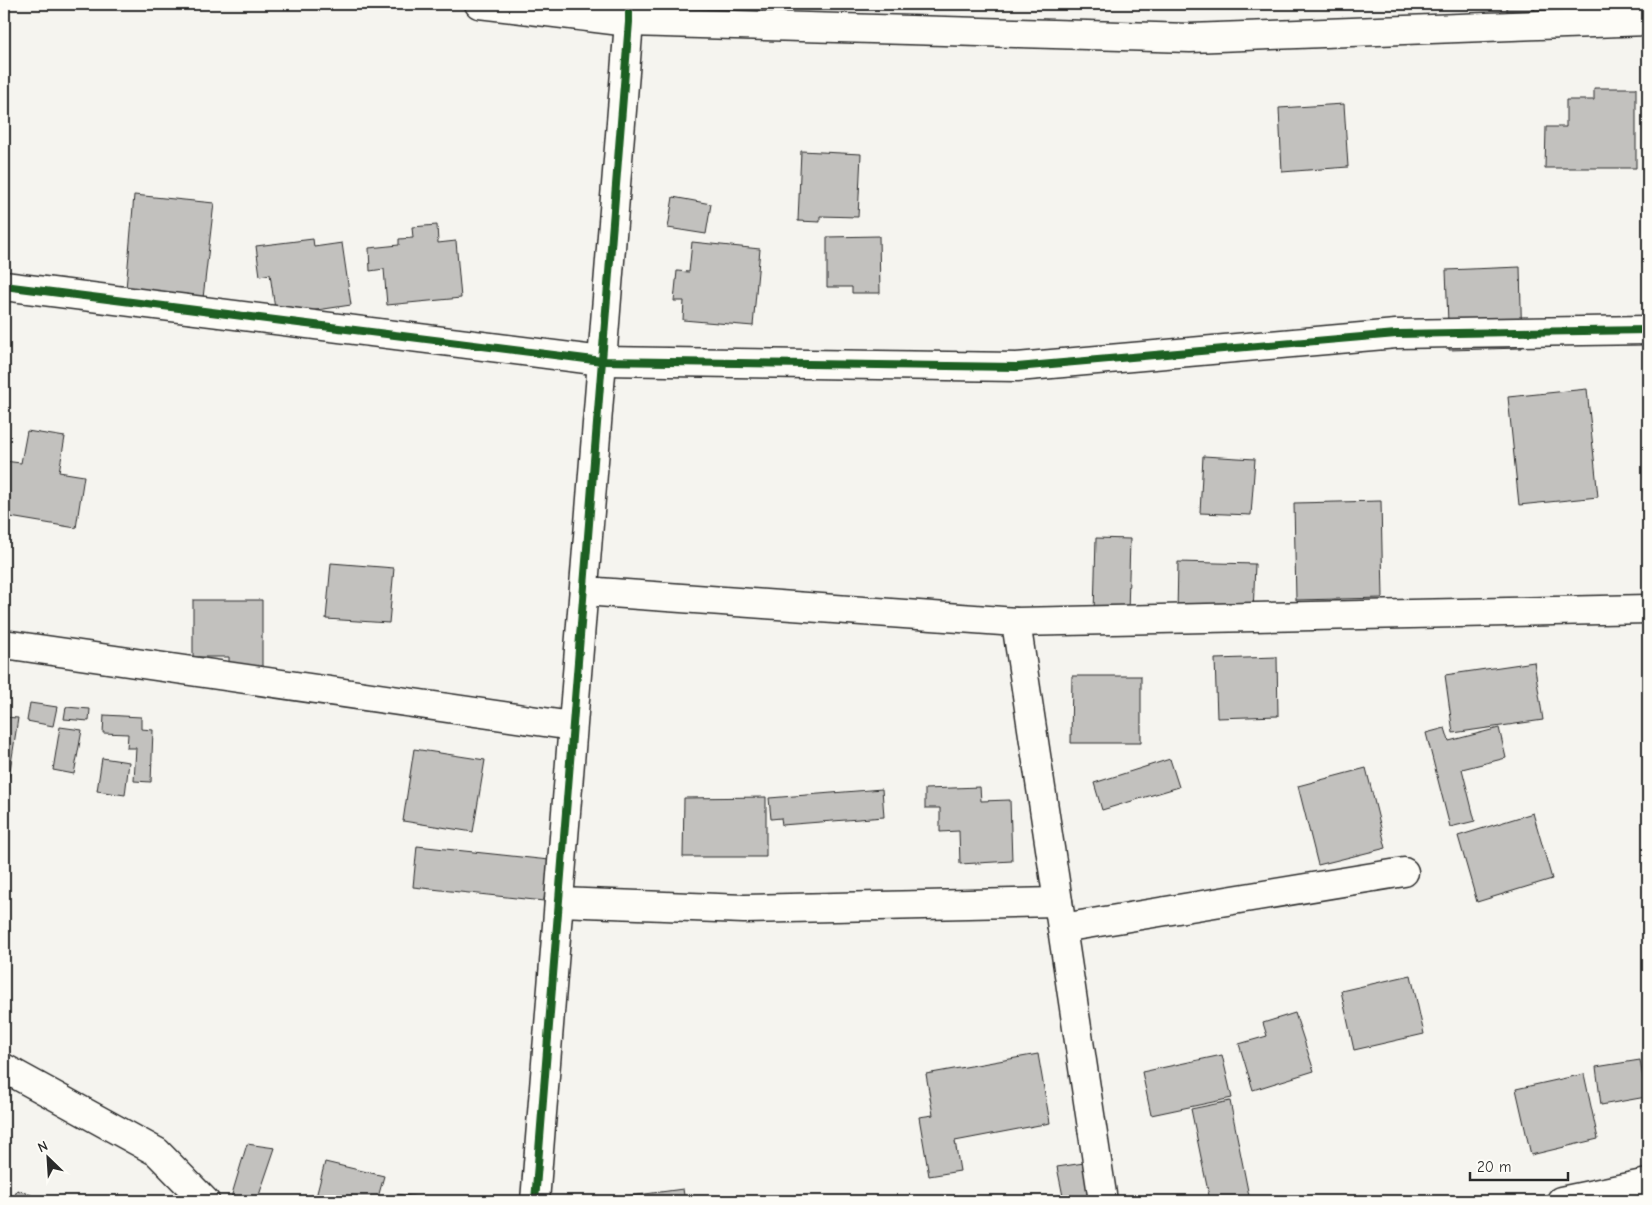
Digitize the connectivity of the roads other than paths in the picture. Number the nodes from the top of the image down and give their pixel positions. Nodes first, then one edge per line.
1 (479, 4) edge
2 (629, 13) edge
3 (1648, 21) edge
4 (4, 286) edge
5 (1648, 330) edge
6 (602, 361) junction
7 (584, 591) junction
8 (1648, 609) edge
9 (1016, 622) junction
10 (4, 644) edge
11 (572, 726) junction
12 (1404, 872) dead end
13 (559, 902) junction
14 (1060, 915) junction
15 (4, 1068) edge
16 (1648, 1183) edge
17 (205, 1201) edge
18 (535, 1201) edge
19 (1103, 1201) edge
20 (1561, 1201) edge

1 - 2 street
2 - 3 street
2 - 6 street
4 - 6 street
5 - 6 street
6 - 7 street
7 - 9 street
7 - 11 street
8 - 9 street
9 - 14 street
10 - 11 street
11 - 13 street
12 - 14 street
13 - 14 street
13 - 18 street
14 - 19 street
15 - 17 street
16 - 20 street

